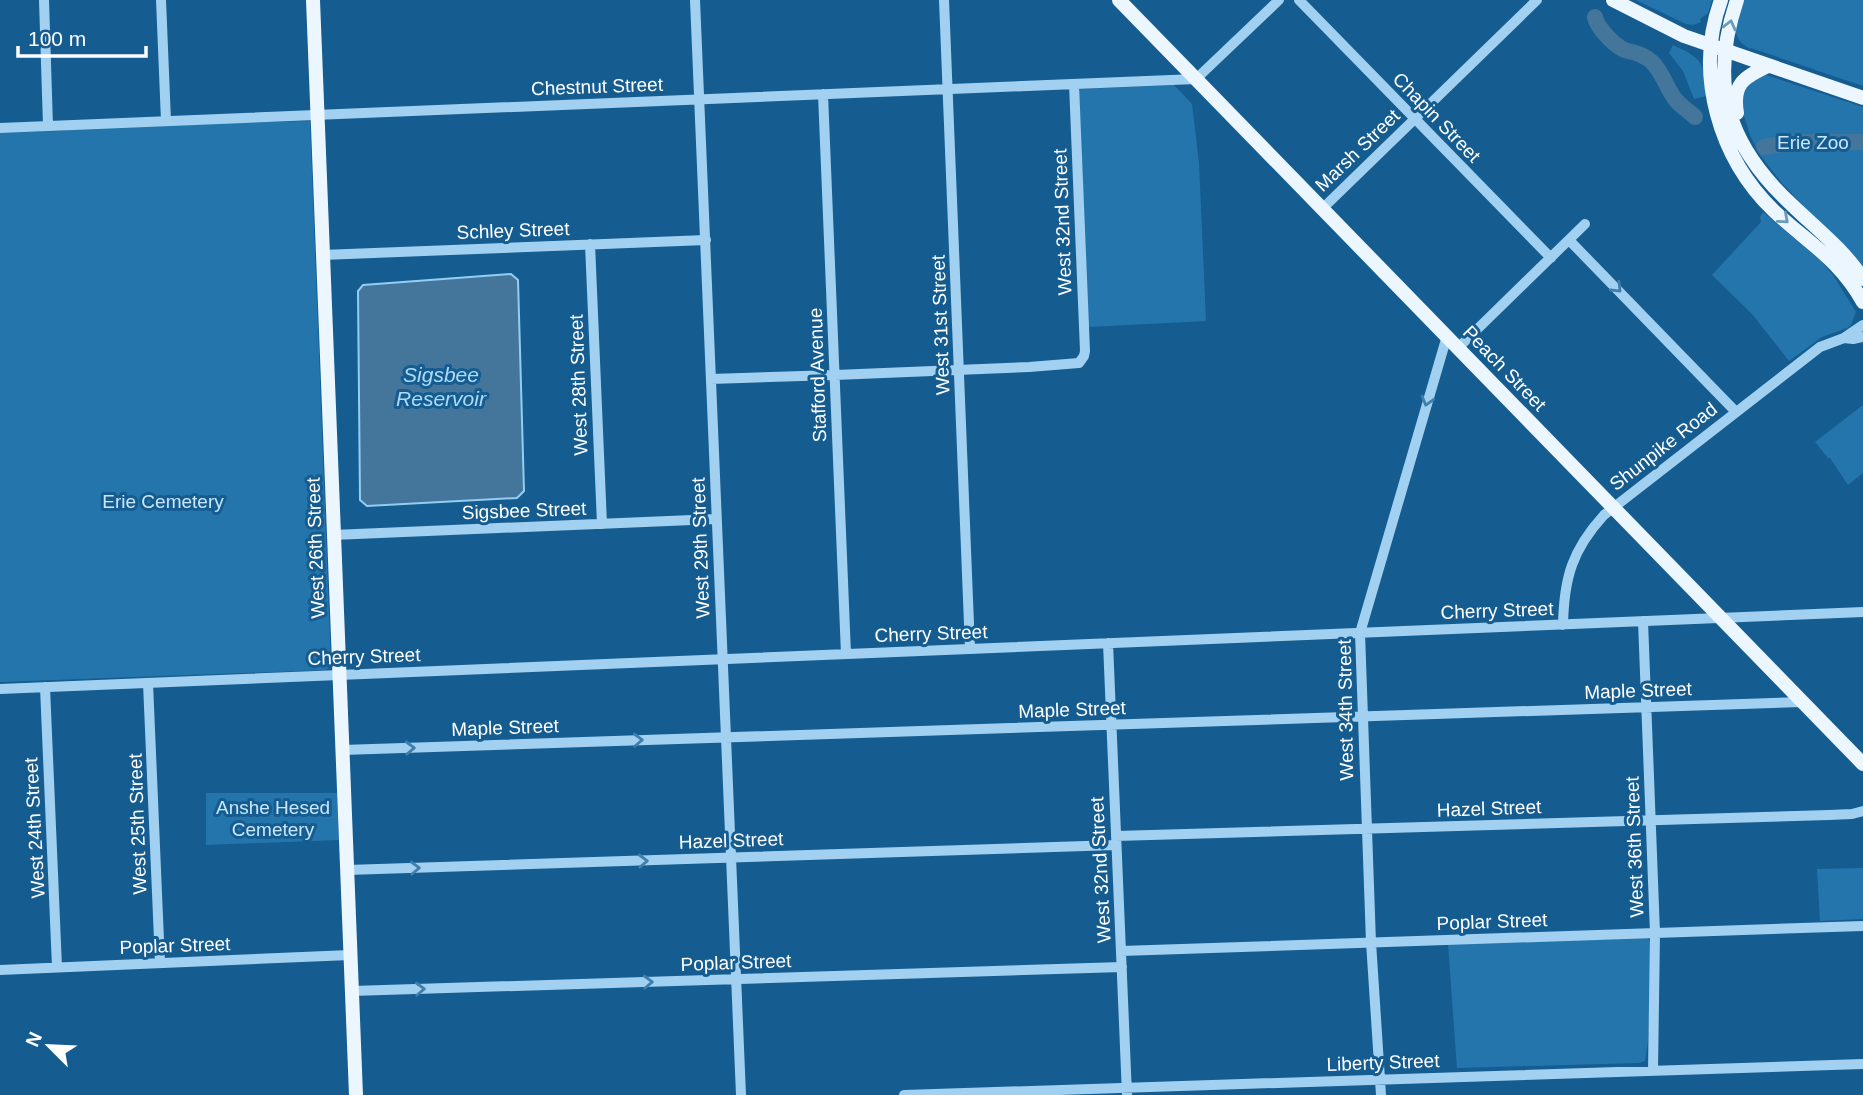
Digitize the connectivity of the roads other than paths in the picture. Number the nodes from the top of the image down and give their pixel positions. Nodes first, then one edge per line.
1 (44, 0) edge
2 (161, 0) edge
3 (313, 0) edge
4 (695, 0) edge
5 (944, 0) edge
6 (1119, 0) edge
7 (1279, 0) edge
8 (1299, 0) edge
9 (1537, 0) edge
10 (1613, 0) edge
11 (1721, 0) edge
12 (1737, 0) edge
13 (1718, 49) junction
14 (1768, 66) junction
15 (1196, 79) junction
16 (1074, 84) junction
17 (947, 89) junction
18 (823, 94) junction
19 (1725, 94) junction
20 (1863, 98) edge
21 (699, 99) junction
22 (317, 115) junction
23 (1415, 119) junction
24 (166, 121) junction
25 (48, 126) junction
26 (0, 128) edge
27 (1322, 209) junction
28 (1585, 224) dead end
29 (706, 240) junction
30 (1569, 240) junction
31 (590, 244) junction
32 (322, 255) junction
33 (1551, 258) junction
34 (1863, 279) edge
35 (1863, 302) edge
36 (1863, 325) edge
37 (1447, 336) junction
38 (1863, 337) edge
39 (1844, 338) junction
40 (1458, 348) junction
41 (959, 369) junction
42 (835, 376) junction
43 (711, 379) junction
44 (1736, 412) junction
45 (1614, 507) junction
46 (716, 519) junction
47 (602, 524) junction
48 (333, 535) junction
49 (1863, 612) edge
50 (1721, 618) junction
51 (1643, 621) junction
52 (1563, 625) junction
53 (1360, 633) junction
54 (1108, 643) junction
55 (970, 649) junction
56 (846, 654) junction
57 (722, 659) junction
58 (339, 675) junction
59 (148, 683) junction
60 (45, 687) junction
61 (0, 689) edge
62 (1802, 702) junction
63 (1646, 707) junction
64 (1362, 716) junction
65 (1111, 725) junction
66 (726, 737) junction
67 (342, 750) junction
68 (1863, 764) edge
69 (1863, 811) edge
70 (1650, 820) junction
71 (1366, 830) junction
72 (1116, 841) junction
73 (731, 858) junction
74 (347, 870) junction
75 (1863, 926) edge
76 (1655, 933) junction
77 (1371, 942) junction
78 (1121, 951) junction
79 (351, 955) junction
80 (160, 963) junction
81 (57, 967) junction
82 (1122, 967) junction
83 (0, 970) edge
84 (736, 979) junction
85 (352, 991) junction
86 (1863, 1064) edge
87 (1653, 1071) junction
88 (1380, 1079) junction
89 (1255, 1089) edge
90 (1127, 1091) edge
91 (998, 1093) edge
92 (356, 1095) edge
93 (741, 1095) edge
94 (904, 1095) edge
95 (1381, 1095) edge

1 - 25 street
2 - 24 street
3 - 22 main road, West 26th Street
4 - 21 street, West 29th Street
5 - 17 street, West 31st Street
6 - 15 main road, Peach Street
7 - 15 street
8 - 23 street, Chapin Street
9 - 23 street, Marsh Street
10 - 13 main road
11 - 13 main road
13 -> 12 main road
13 - 14 main road
13 - 19 main road
14 - 19 main road
14 - 20 main road
15 - 16 street, Chestnut Street
15 - 27 main road, Peach Street
16 - 17 street, Chestnut Street
16 - 41 street, West 32nd Street
17 - 18 street, Chestnut Street
17 - 41 street, West 31st Street
18 - 21 street, Chestnut Street
18 - 42 street, Stafford Avenue
19 - 34 main road
19 -> 35 main road
21 - 22 street, Chestnut Street
21 - 29 street, West 29th Street
22 - 24 street, Chestnut Street
22 - 32 main road, West 26th Street
23 - 27 street, Marsh Street
23 - 33 street, Chapin Street
24 - 25 street, Chestnut Street
25 - 26 street, Chestnut Street
27 - 37 main road, Peach Street
28 - 30 street
29 - 31 street, Schley Street
29 - 43 street, West 29th Street
30 - 33 street
30 -> 44 street
31 - 32 street, Schley Street
31 - 47 street, West 28th Street
32 - 48 main road, West 26th Street
33 - 40 street
36 - 39 street, Shunpike Road
37 - 40 main road, Peach Street
37 -> 53 street, West 34th Street
38 - 39 street, Shunpike Road
39 - 44 street, Shunpike Road
40 - 45 main road, Peach Street
41 - 42 street
41 - 55 street, West 31st Street
42 - 43 street
42 - 56 street, Stafford Avenue
43 - 46 street, West 29th Street
44 - 45 street, Shunpike Road
45 - 50 main road, Peach Street
45 - 52 street, Shunpike Road
46 - 47 street, Sigsbee Street
46 - 57 street, West 29th Street
47 - 48 street, Sigsbee Street
48 - 58 main road, West 26th Street
49 - 50 street, Cherry Street
50 - 51 street, Cherry Street
50 - 62 main road, Peach Street
51 - 52 street, Cherry Street
51 - 63 street, West 36th Street
52 - 53 street, Cherry Street
53 - 54 street, Cherry Street
53 - 64 street, West 34th Street
54 - 55 street, Cherry Street
54 - 65 street, West 32nd Street
55 - 56 street, Cherry Street
56 - 57 street, Cherry Street
57 - 58 street, Cherry Street
57 - 66 street, West 29th Street
58 - 59 street, Cherry Street
58 - 67 main road, West 26th Street
59 - 60 street, Cherry Street
59 - 80 street, West 25th Street
60 - 61 street, Cherry Street
60 - 81 street, West 24th Street
62 - 63 street, Maple Street
62 - 68 main road, Peach Street
63 - 64 street, Maple Street
63 - 70 street, West 36th Street
64 - 65 street, Maple Street
64 - 71 street, West 34th Street
65 - 66 street, Maple Street
65 - 72 street, West 32nd Street
67 -> 66 street, Maple Street
66 - 73 street, West 29th Street
67 - 74 main road, West 26th Street
69 - 70 street, Hazel Street
70 - 71 street, Hazel Street
70 - 76 street, West 36th Street
71 - 72 street, Hazel Street
71 - 77 street, West 34th Street
72 - 73 street, Hazel Street
72 - 78 street, West 32nd Street
74 -> 73 street, Hazel Street
73 - 84 street, West 29th Street
74 - 79 main road, West 26th Street
75 - 76 street, Poplar Street
76 - 77 street, Poplar Street
76 - 87 street, West 36th Street
77 - 78 street, Poplar Street
77 - 88 street, West 34th Street
78 - 82 street, West 32nd Street
79 - 80 street, Poplar Street
79 - 85 main road, West 26th Street
80 - 81 street, Poplar Street
81 - 83 street, Poplar Street
82 - 84 street, Poplar Street
82 - 90 street, West 32nd Street
85 -> 84 street, Poplar Street
84 - 93 street, West 29th Street
85 - 92 main road, West 26th Street
86 - 87 street, Liberty Street
87 - 88 street, Liberty Street
88 - 89 street, Liberty Street
88 - 95 street, West 34th Street
89 - 90 street, Liberty Street
90 - 91 street, Liberty Street
91 - 94 street, Liberty Street

